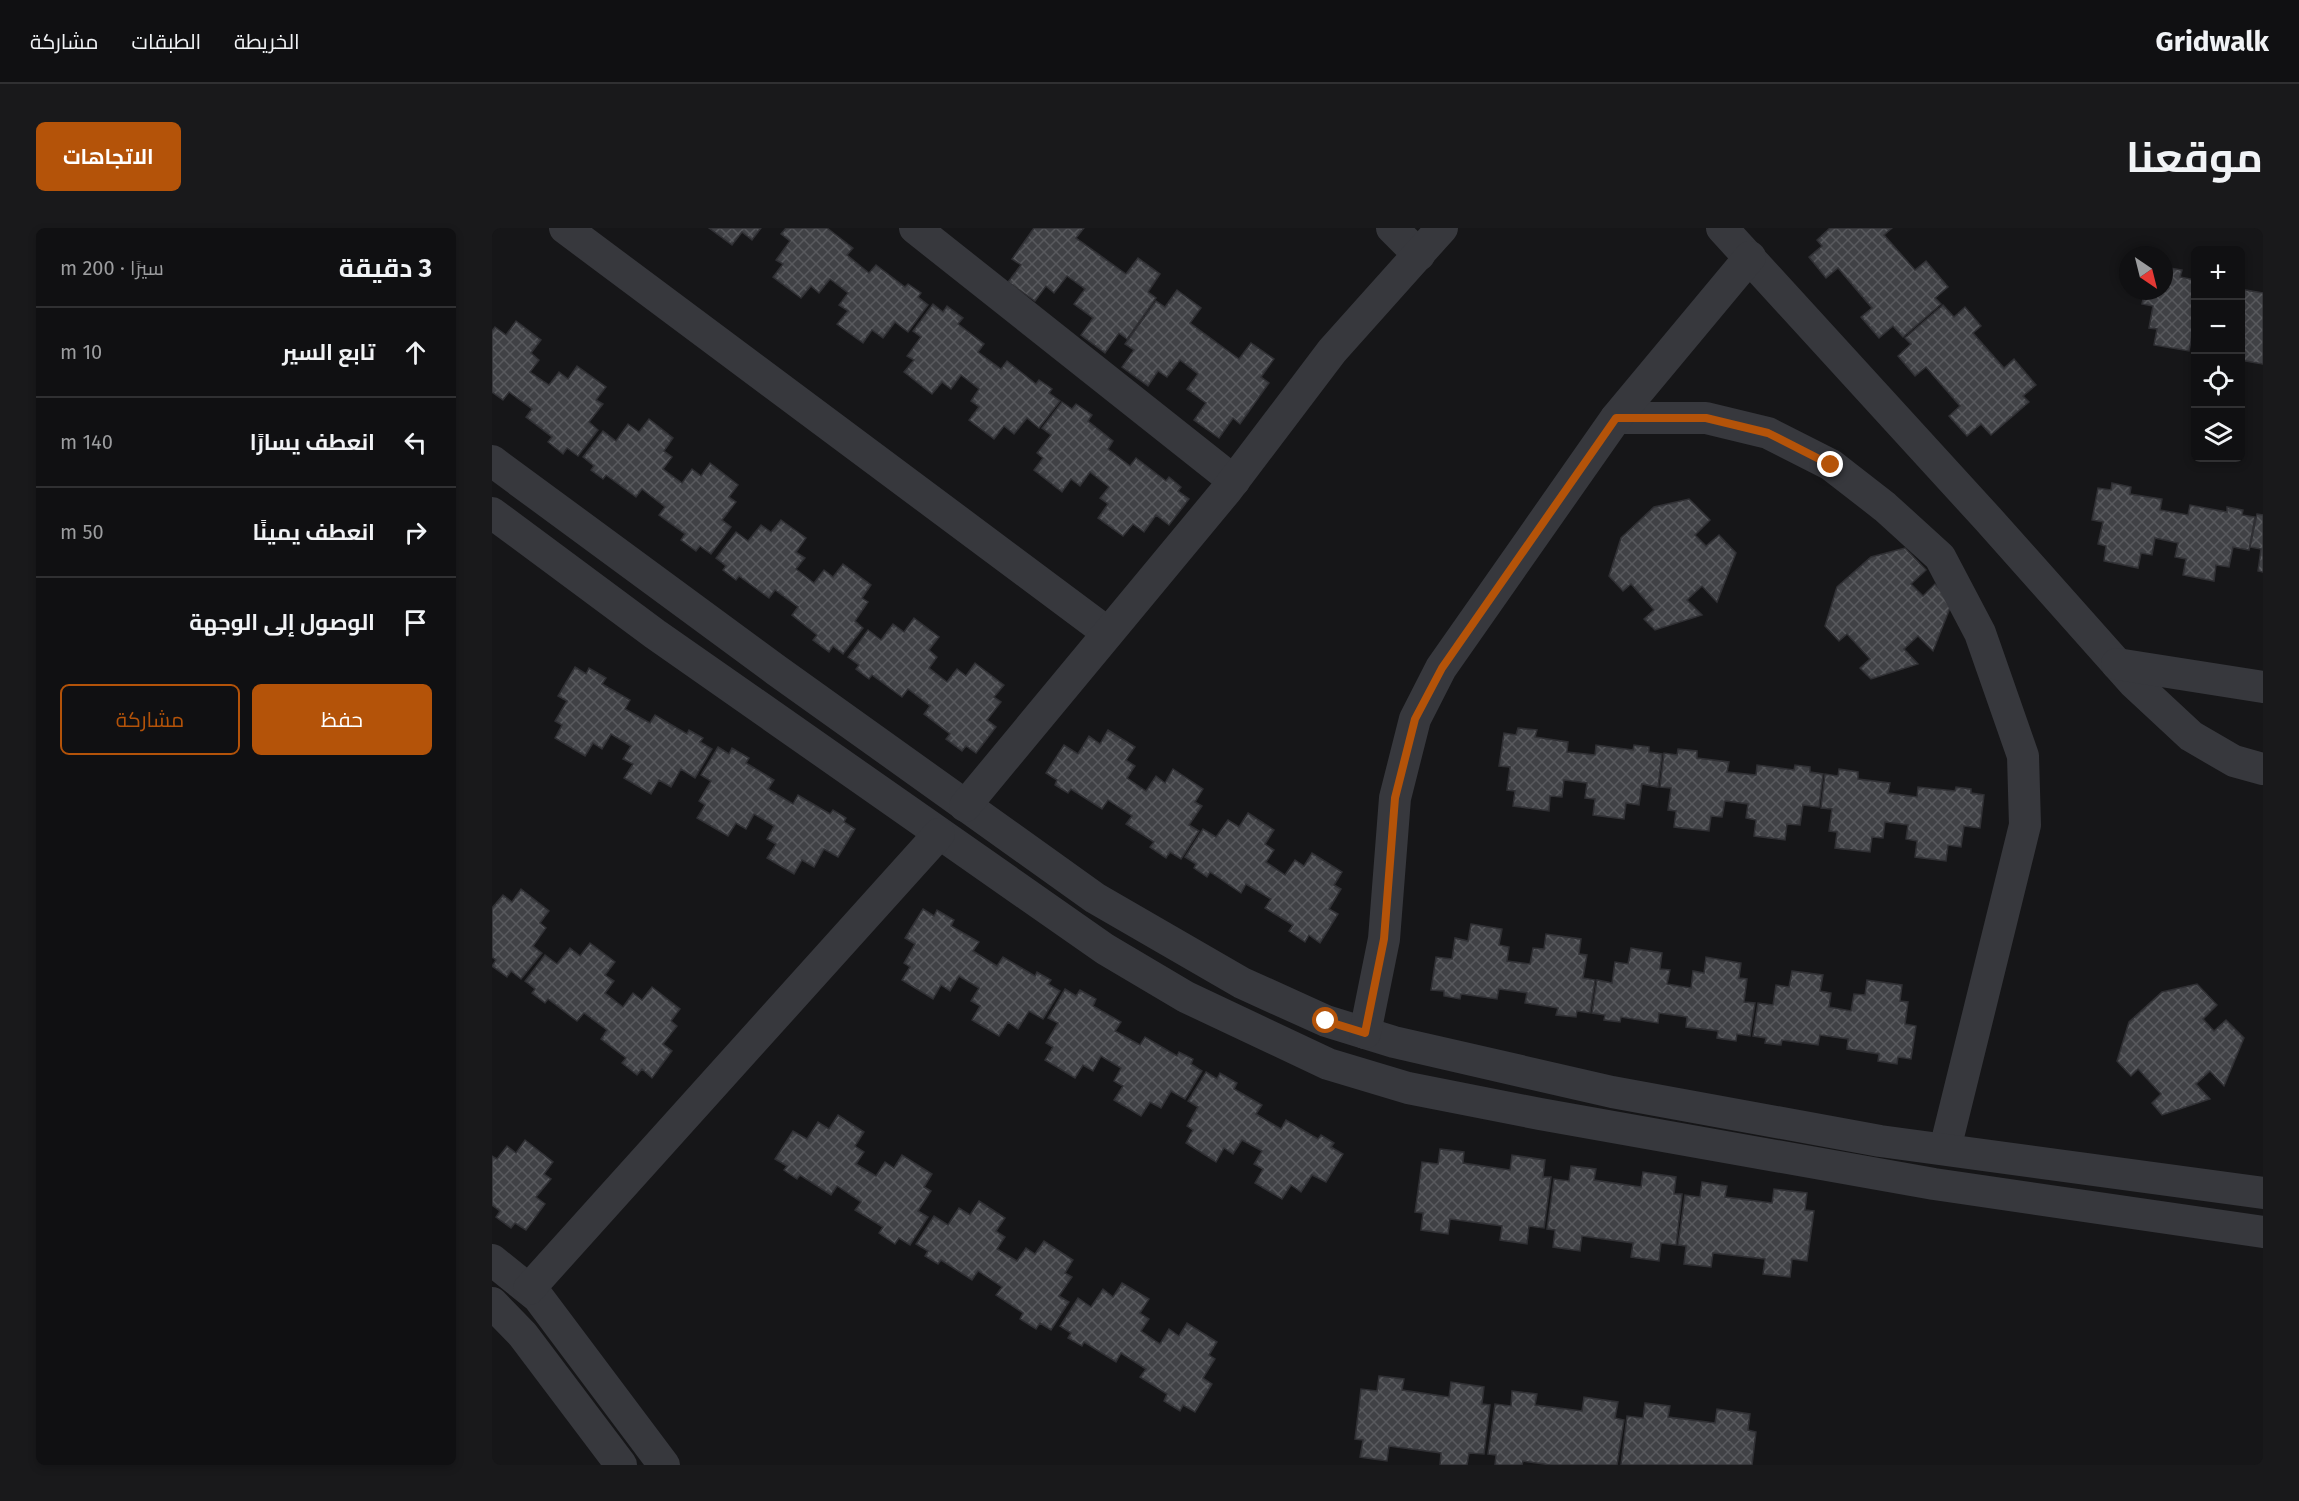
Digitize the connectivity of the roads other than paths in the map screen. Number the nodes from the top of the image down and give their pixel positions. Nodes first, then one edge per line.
1 (565, 228) edge
2 (915, 228) edge
3 (1392, 228) edge
4 (1442, 228) edge
5 (1722, 228) edge
6 (1419, 255) junction
7 (1750, 257) junction
8 (1616, 418) junction
9 (492, 461) edge
10 (1233, 481) junction
11 (492, 513) edge
12 (1108, 633) junction
13 (2117, 664) junction
14 (2263, 687) edge
15 (2263, 769) edge
16 (965, 806) junction
17 (939, 834) junction
18 (1365, 1033) junction
19 (1945, 1149) junction
20 (2263, 1192) edge
21 (2263, 1232) edge
22 (492, 1260) edge
23 (529, 1289) junction
24 (492, 1303) edge
25 (621, 1465) edge
26 (664, 1465) edge

1 - 12 street
2 - 10 street
3 - 6 street
4 - 6 street
5 - 7 street
6 - 10 street
7 - 8 street
7 - 13 street
8 - 18 street
8 - 19 street
9 - 16 street
10 - 12 street
11 - 17 street
12 - 16 street
13 - 14 street
13 - 15 street
16 - 18 street
17 - 21 street
17 - 23 street
18 - 19 street
19 - 20 street
22 - 23 street
23 - 26 street
24 - 25 street

